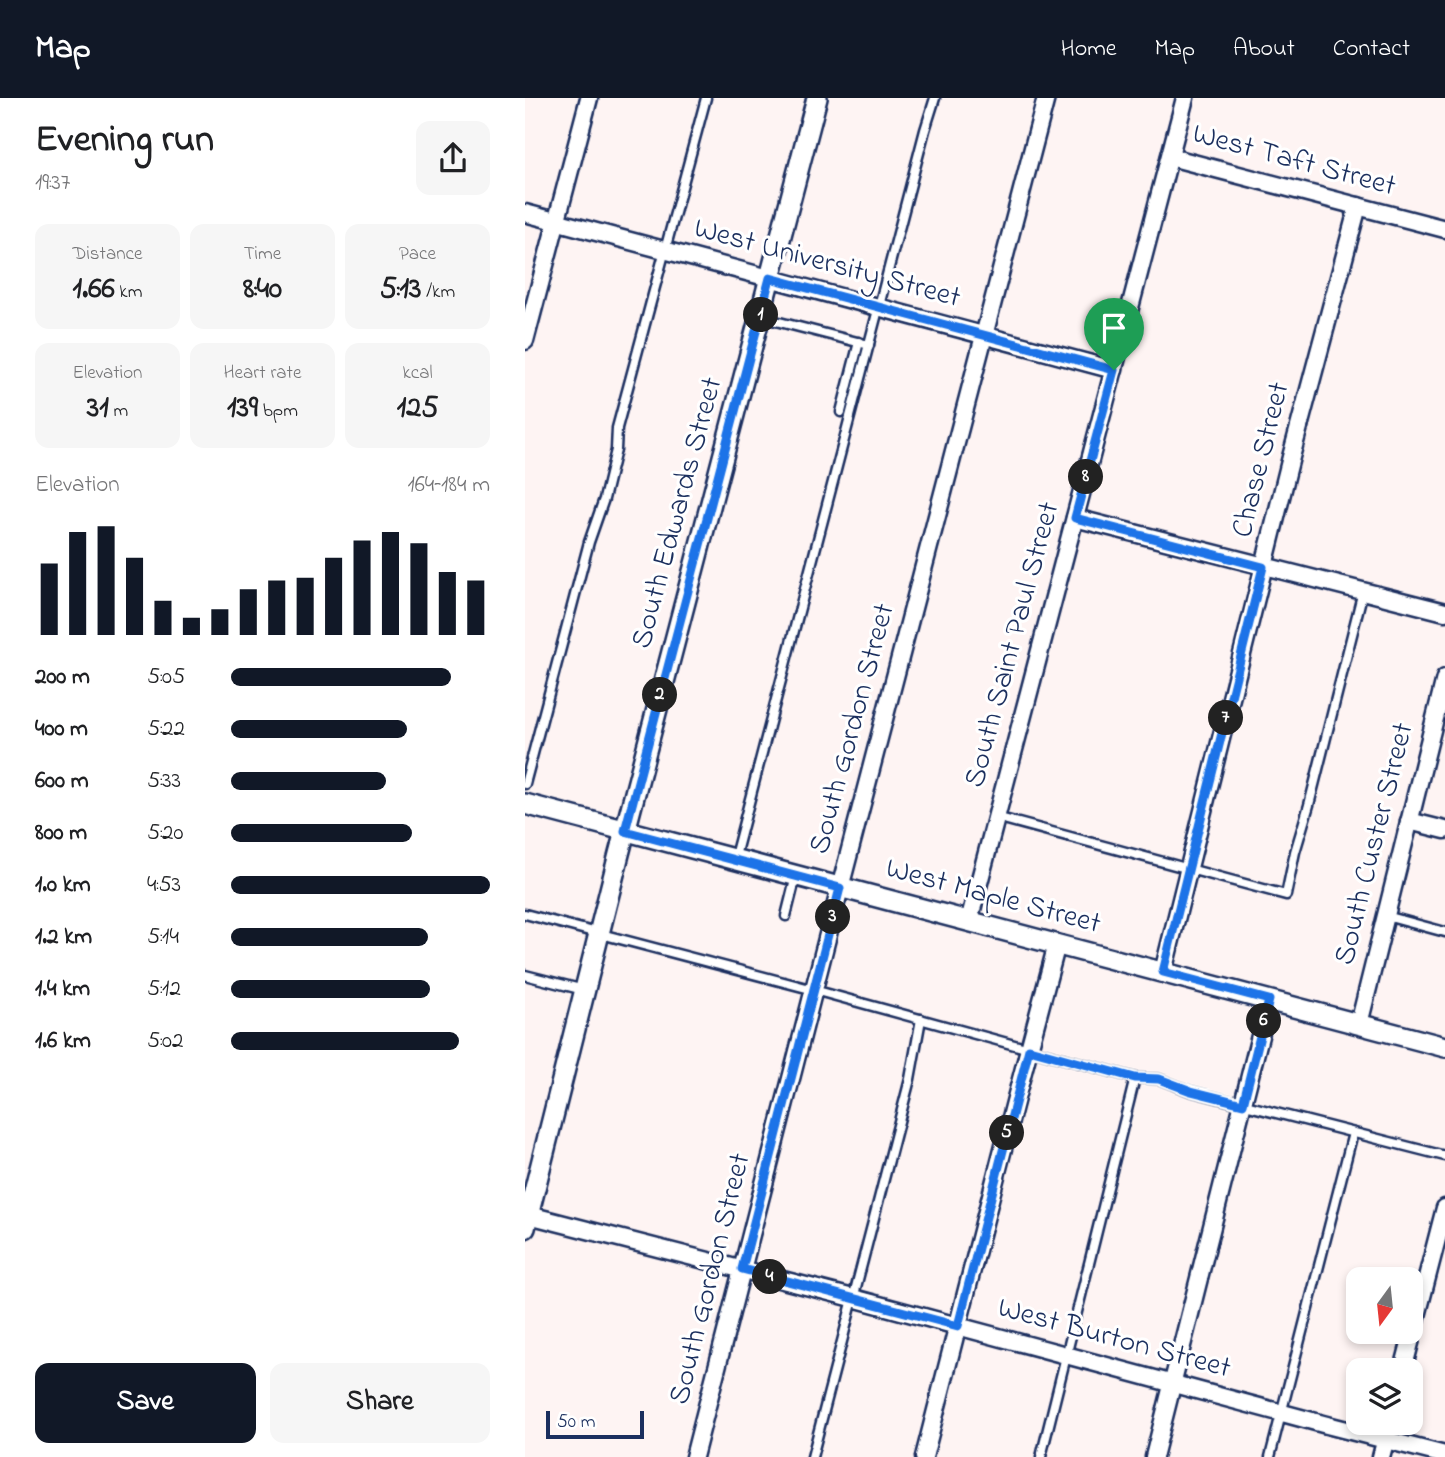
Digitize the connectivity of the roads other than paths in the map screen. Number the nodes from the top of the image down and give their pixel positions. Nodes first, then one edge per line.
1 (589, 98) edge
2 (706, 98) edge
3 (817, 98) edge
4 (935, 98) edge
5 (1047, 98) edge
6 (1185, 98) edge
7 (1170, 157) junction
8 (1358, 206) junction
9 (525, 213) edge
10 (556, 222) junction
11 (1445, 229) edge
12 (665, 251) junction
13 (770, 278) junction
14 (879, 307) junction
15 (760, 317) junction
16 (985, 334) junction
17 (525, 341) edge
18 (859, 342) junction
19 (869, 345) junction
20 (1114, 370) junction
21 (841, 411) dead end
22 (1075, 518) junction
23 (1263, 567) junction
24 (1363, 591) junction
25 (1445, 612) edge
26 (1445, 678) edge
27 (525, 784) edge
28 (525, 804) edge
29 (996, 817) junction
30 (1409, 821) junction
31 (1445, 830) edge
32 (625, 831) junction
33 (734, 860) junction
34 (1188, 868) junction
35 (796, 876) junction
36 (840, 888) junction
37 (525, 914) edge
38 (786, 916) dead end
39 (1386, 916) junction
40 (969, 921) junction
41 (1445, 932) edge
42 (598, 933) junction
43 (1057, 944) junction
44 (1163, 972) junction
45 (525, 975) edge
46 (584, 990) junction
47 (814, 990) junction
48 (1269, 1000) junction
49 (921, 1019) junction
50 (1359, 1024) junction
51 (1445, 1047) edge
52 (1029, 1049) junction
53 (1135, 1078) junction
54 (1243, 1104) junction
55 (1353, 1133) junction
56 (1445, 1156) edge
57 (1445, 1208) edge
58 (526, 1219) edge
59 (742, 1269) junction
60 (853, 1298) junction
61 (958, 1326) junction
62 (1067, 1355) junction
63 (1406, 1358) edge
64 (1172, 1384) junction
65 (1281, 1413) junction
66 (1386, 1435) edge
67 (1385, 1440) junction
68 (1445, 1455) edge
69 (694, 1457) edge
70 (812, 1457) edge
71 (925, 1457) edge
72 (1041, 1457) edge
73 (1154, 1457) edge
74 (1270, 1457) edge
75 (1381, 1457) edge

1 - 10 street
2 - 12 lane
3 - 13 street, South Edwards Street
4 - 14 lane
5 - 16 street, South Gordon Street
6 - 7 street, South Saint Paul Street
7 - 8 street, West Taft Street
7 - 20 street, South Saint Paul Street
8 - 11 street, West Taft Street
8 - 23 street, Chase Street
9 - 10 street, West University Street
10 - 12 street, West University Street
10 - 17 street
12 - 13 street, West University Street
12 - 27 lane
13 - 14 street, West University Street
13 - 15 street, South Edwards Street
14 - 16 street, West University Street
14 - 19 lane
15 - 18 lane
15 - 32 street, South Edwards Street
16 - 20 street, West University Street
16 - 36 street, South Gordon Street
18 - 19 lane
18 - 21 lane
19 - 33 lane
20 - 22 street, South Saint Paul Street
22 - 23 street
22 - 29 street, South Saint Paul Street
23 - 24 street
23 - 34 street, Chase Street
24 - 25 street
24 - 34 lane
26 - 30 street, South Custer Street
28 - 32 street, West Maple Street
29 - 34 lane
29 - 40 street, South Saint Paul Street
30 - 31 street
30 - 39 street, South Custer Street
32 - 33 street, West Maple Street
32 - 42 street, South Edwards Street
33 - 35 street, West Maple Street
34 - 44 street, Chase Street
35 - 36 street, West Maple Street
35 - 38 lane
36 - 40 street, West Maple Street
36 - 47 street, South Gordon Street
37 - 42 lane
39 - 41 lane
39 - 50 street, South Custer Street
40 - 43 street, West Maple Street
42 - 46 street, South Edwards Street
42 - 47 lane
43 - 44 street, West Maple Street
43 - 52 street
44 - 48 street, West Maple Street
45 - 46 lane
46 - 58 street, South Edwards Street
47 - 49 lane
47 - 59 street, South Gordon Street
48 - 50 street, West Maple Street
48 - 54 street
49 - 52 lane
49 - 60 lane
50 - 51 street, West Maple Street
52 - 53 lane
52 - 61 street
53 - 54 lane
53 - 62 lane
54 - 55 lane
54 - 64 street
55 - 56 lane
55 - 65 lane
57 - 63 street
58 - 59 street, West Burton Street
59 - 60 street, West Burton Street
59 - 69 street, South Gordon Street
60 - 61 street, West Burton Street
60 - 70 lane
61 - 62 street, West Burton Street
61 - 71 street
62 - 64 street, West Burton Street
62 - 72 lane
64 - 65 street, West Burton Street
64 - 73 street
65 - 67 street, West Burton Street
65 - 74 lane
66 - 67 street
67 - 68 street, West Burton Street
67 - 75 street

